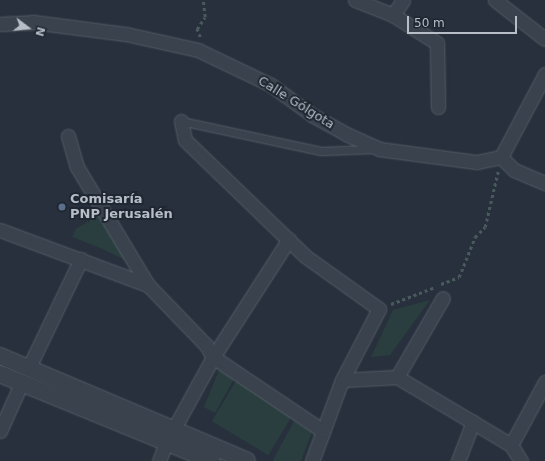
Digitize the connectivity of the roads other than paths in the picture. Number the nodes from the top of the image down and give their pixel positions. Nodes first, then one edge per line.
1 (355, 0) edge
2 (403, 0) edge
3 (495, 0) edge
4 (392, 15) junction
5 (0, 24) edge
6 (545, 39) edge
7 (545, 74) edge
8 (438, 108) dead end
9 (181, 122) joint
10 (68, 136) dead end
11 (379, 149) junction
12 (502, 157) junction
13 (545, 183) edge
14 (0, 230) edge
15 (289, 239) junction
16 (81, 259) junction
17 (148, 285) junction
18 (443, 298) dead end
19 (0, 356) edge
20 (213, 357) junction
21 (28, 369) junction
22 (0, 374) edge
23 (397, 377) junction
24 (342, 380) junction
25 (545, 382) edge
26 (21, 384) junction
27 (473, 422) junction
28 (174, 429) junction
29 (0, 431) edge
30 (323, 431) junction
31 (166, 443) junction
32 (511, 445) junction
33 (159, 461) edge
34 (212, 461) edge
35 (247, 461) edge
36 (312, 461) edge
37 (458, 461) edge
38 (522, 461) edge

1 - 4 street
2 - 4 street
3 - 6 street
4 - 8 street
5 - 11 street, Calle Gólgota
7 - 12 street
9 - 11 lane
9 - 15 street
10 - 17 street
11 - 12 street, Calle Gólgota
12 - 13 street
14 - 16 street
15 - 20 street
15 - 24 street
16 - 17 street
16 - 21 street
17 - 20 street
18 - 23 street
19 - 21 street
20 - 28 street
20 - 30 street
21 - 28 street
22 - 26 street
23 - 24 street
23 - 27 street
24 - 30 street
25 - 32 street
26 - 29 street
26 - 31 street
27 - 32 street
27 - 37 street
28 - 31 street
28 - 35 street
30 - 36 street
31 - 33 street
31 - 34 street
32 - 38 street

